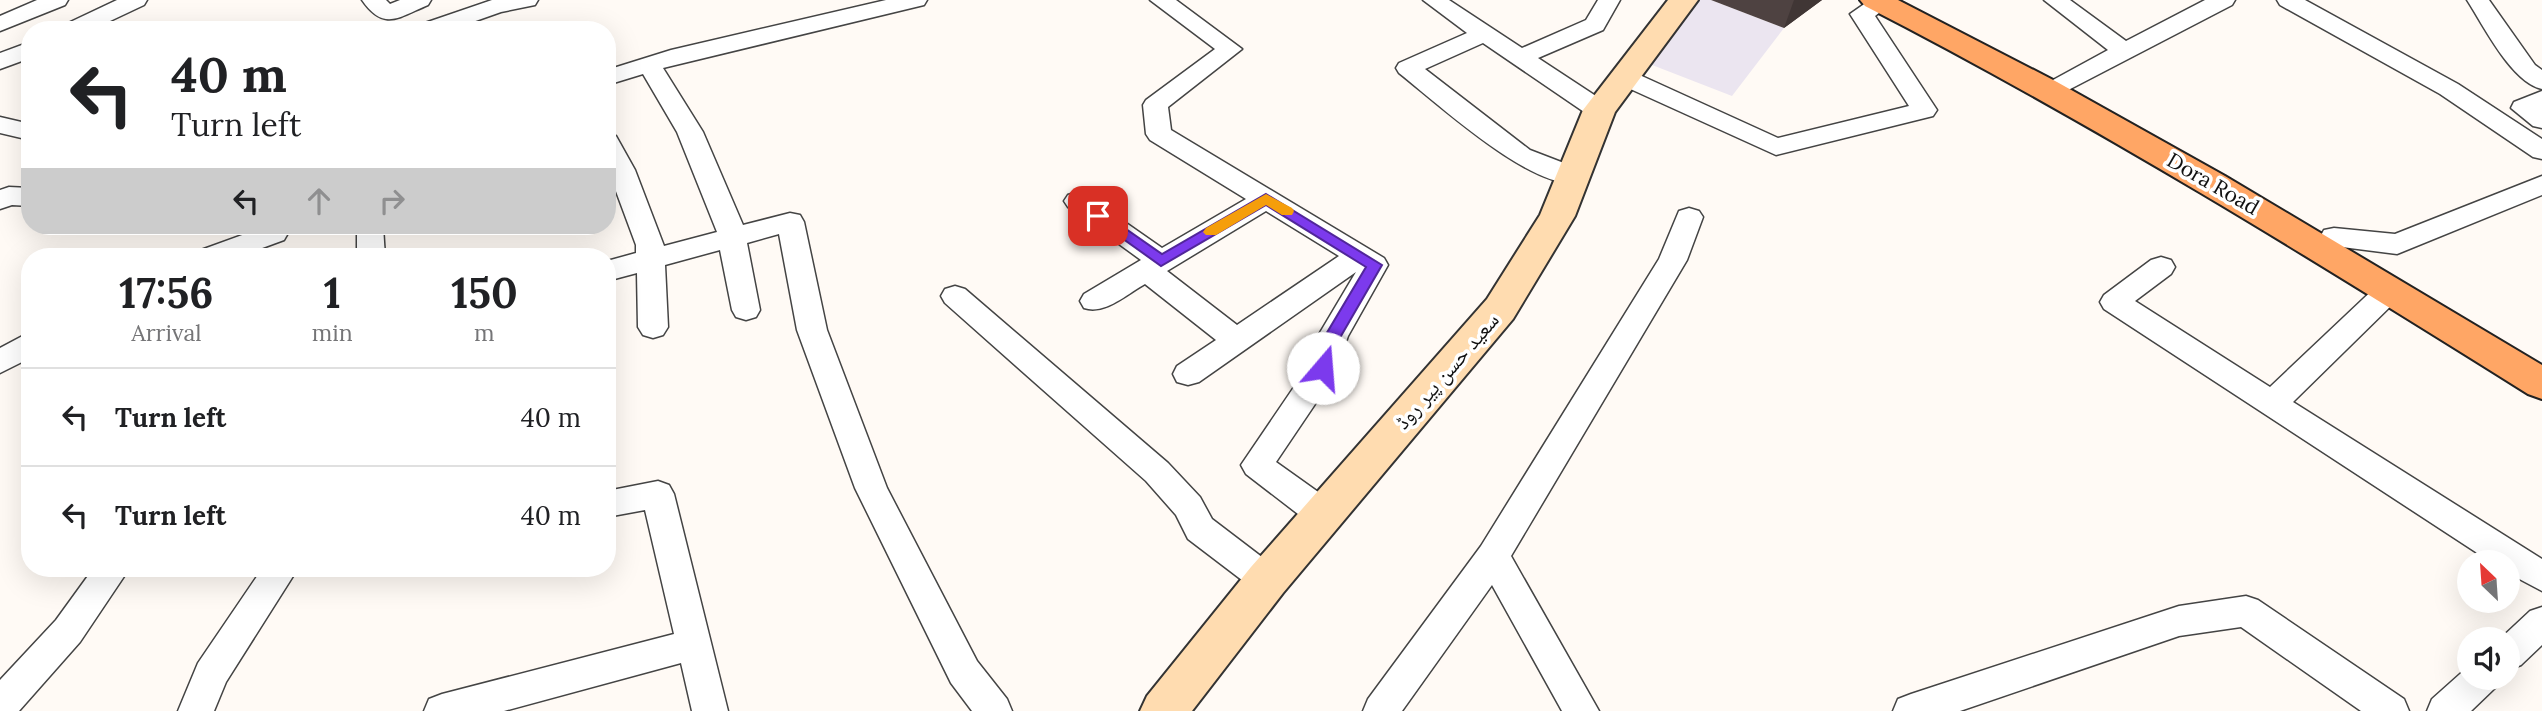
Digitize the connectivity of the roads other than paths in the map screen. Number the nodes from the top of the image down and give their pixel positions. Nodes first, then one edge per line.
1 (57, 0) edge
2 (136, 0) edge
3 (373, 0) edge
4 (420, 0) edge
5 (527, 0) edge
6 (913, 0) edge
7 (1161, 0) edge
8 (1434, 0) edge
9 (1609, 0) edge
10 (1683, 0) edge
11 (2055, 0) edge
12 (2224, 0) edge
13 (2288, 0) edge
14 (2478, 0) edge
15 (1890, 1) edge
16 (497, 3) edge
17 (91, 21) edge
18 (450, 21) edge
19 (488, 21) edge
20 (0, 24) edge
21 (1484, 34) junction
22 (2125, 51) junction
23 (21, 53) edge
24 (1520, 57) junction
25 (0, 62) edge
26 (649, 64) junction
27 (616, 75) edge
28 (1624, 76) junction
29 (2542, 82) edge
30 (2059, 86) junction
31 (2542, 99) edge
32 (1599, 110) junction
33 (2542, 120) edge
34 (0, 125) edge
35 (21, 130) edge
36 (2542, 151) edge
37 (616, 159) edge
38 (1573, 176) junction
39 (2542, 185) edge
40 (21, 197) edge
41 (1266, 199) junction
42 (0, 200) edge
43 (1077, 201) dead end
44 (1689, 217) dead end
45 (265, 235) edge
46 (732, 238) junction
47 (2327, 242) junction
48 (233, 248) edge
49 (1359, 256) junction
50 (650, 259) junction
51 (1154, 265) junction
52 (2161, 267) dead end
53 (616, 268) edge
54 (2390, 290) junction
55 (955, 296) dead end
56 (1094, 301) dead end
57 (746, 310) dead end
58 (653, 327) dead end
59 (1236, 340) junction
60 (21, 349) edge
61 (2542, 358) edge
62 (0, 362) edge
63 (1188, 374) dead end
64 (2542, 384) edge
65 (2273, 404) junction
66 (616, 502) edge
67 (1323, 514) junction
68 (1493, 556) junction
69 (106, 577) edge
70 (281, 577) edge
71 (2542, 577) edge
72 (1267, 580) junction
73 (2542, 622) edge
74 (2520, 643) edge
75 (694, 644) junction
76 (2468, 690) edge
77 (495, 704) edge
78 (0, 706) edge
79 (196, 711) edge
80 (442, 711) edge
81 (710, 711) edge
82 (994, 711) edge
83 (1164, 711) edge
84 (1381, 711) edge
85 (1581, 711) edge
86 (1911, 711) edge
87 (2391, 711) edge
88 (2445, 711) edge

1 - 20 street
2 - 17 street
3 - 4 street
5 - 16 street
6 - 26 street
7 - 41 street
8 - 21 street
9 - 24 street
10 - 28 street, سعید حسن پیر روڈ
11 - 22 street
12 - 22 street
13 - 36 street
14 - 29 street
15 - 28 street
15 - 30 main road, Dora Road
16 - 18 street
16 - 19 street
21 - 24 street
21 - 38 street
22 - 30 street
23 - 25 street
24 - 32 street
26 - 27 street
26 - 46 street
28 - 32 street, سعید حسن پیر روڈ
30 - 47 main road, Dora Road
31 - 33 street
32 - 38 street, سعید حسن پیر روڈ
34 - 35 street
37 - 50 street
38 - 67 street, سعید حسن پیر روڈ
39 - 47 street
40 - 42 street
41 - 49 street
41 - 51 street
43 - 51 street
44 - 68 street
45 - 48 street
46 - 50 street
46 - 57 street
46 - 82 street
47 - 54 main road, Dora Road
47 - 61 main road
49 - 59 street
49 - 67 street
50 - 53 street
50 - 58 street
51 - 56 street
51 - 59 street
52 - 65 street
54 - 64 main road, Dora Road
54 - 65 street
55 - 72 street
59 - 63 street
60 - 62 street
65 - 71 street
66 - 75 street
67 - 72 street, سعید حسن پیر روڈ
68 - 84 street
68 - 85 street
69 - 78 street
70 - 79 street
72 - 83 street, سعید حسن پیر روڈ
73 - 74 street
75 - 77 street
75 - 81 street
76 - 88 street
77 - 80 street
86 - 87 street

